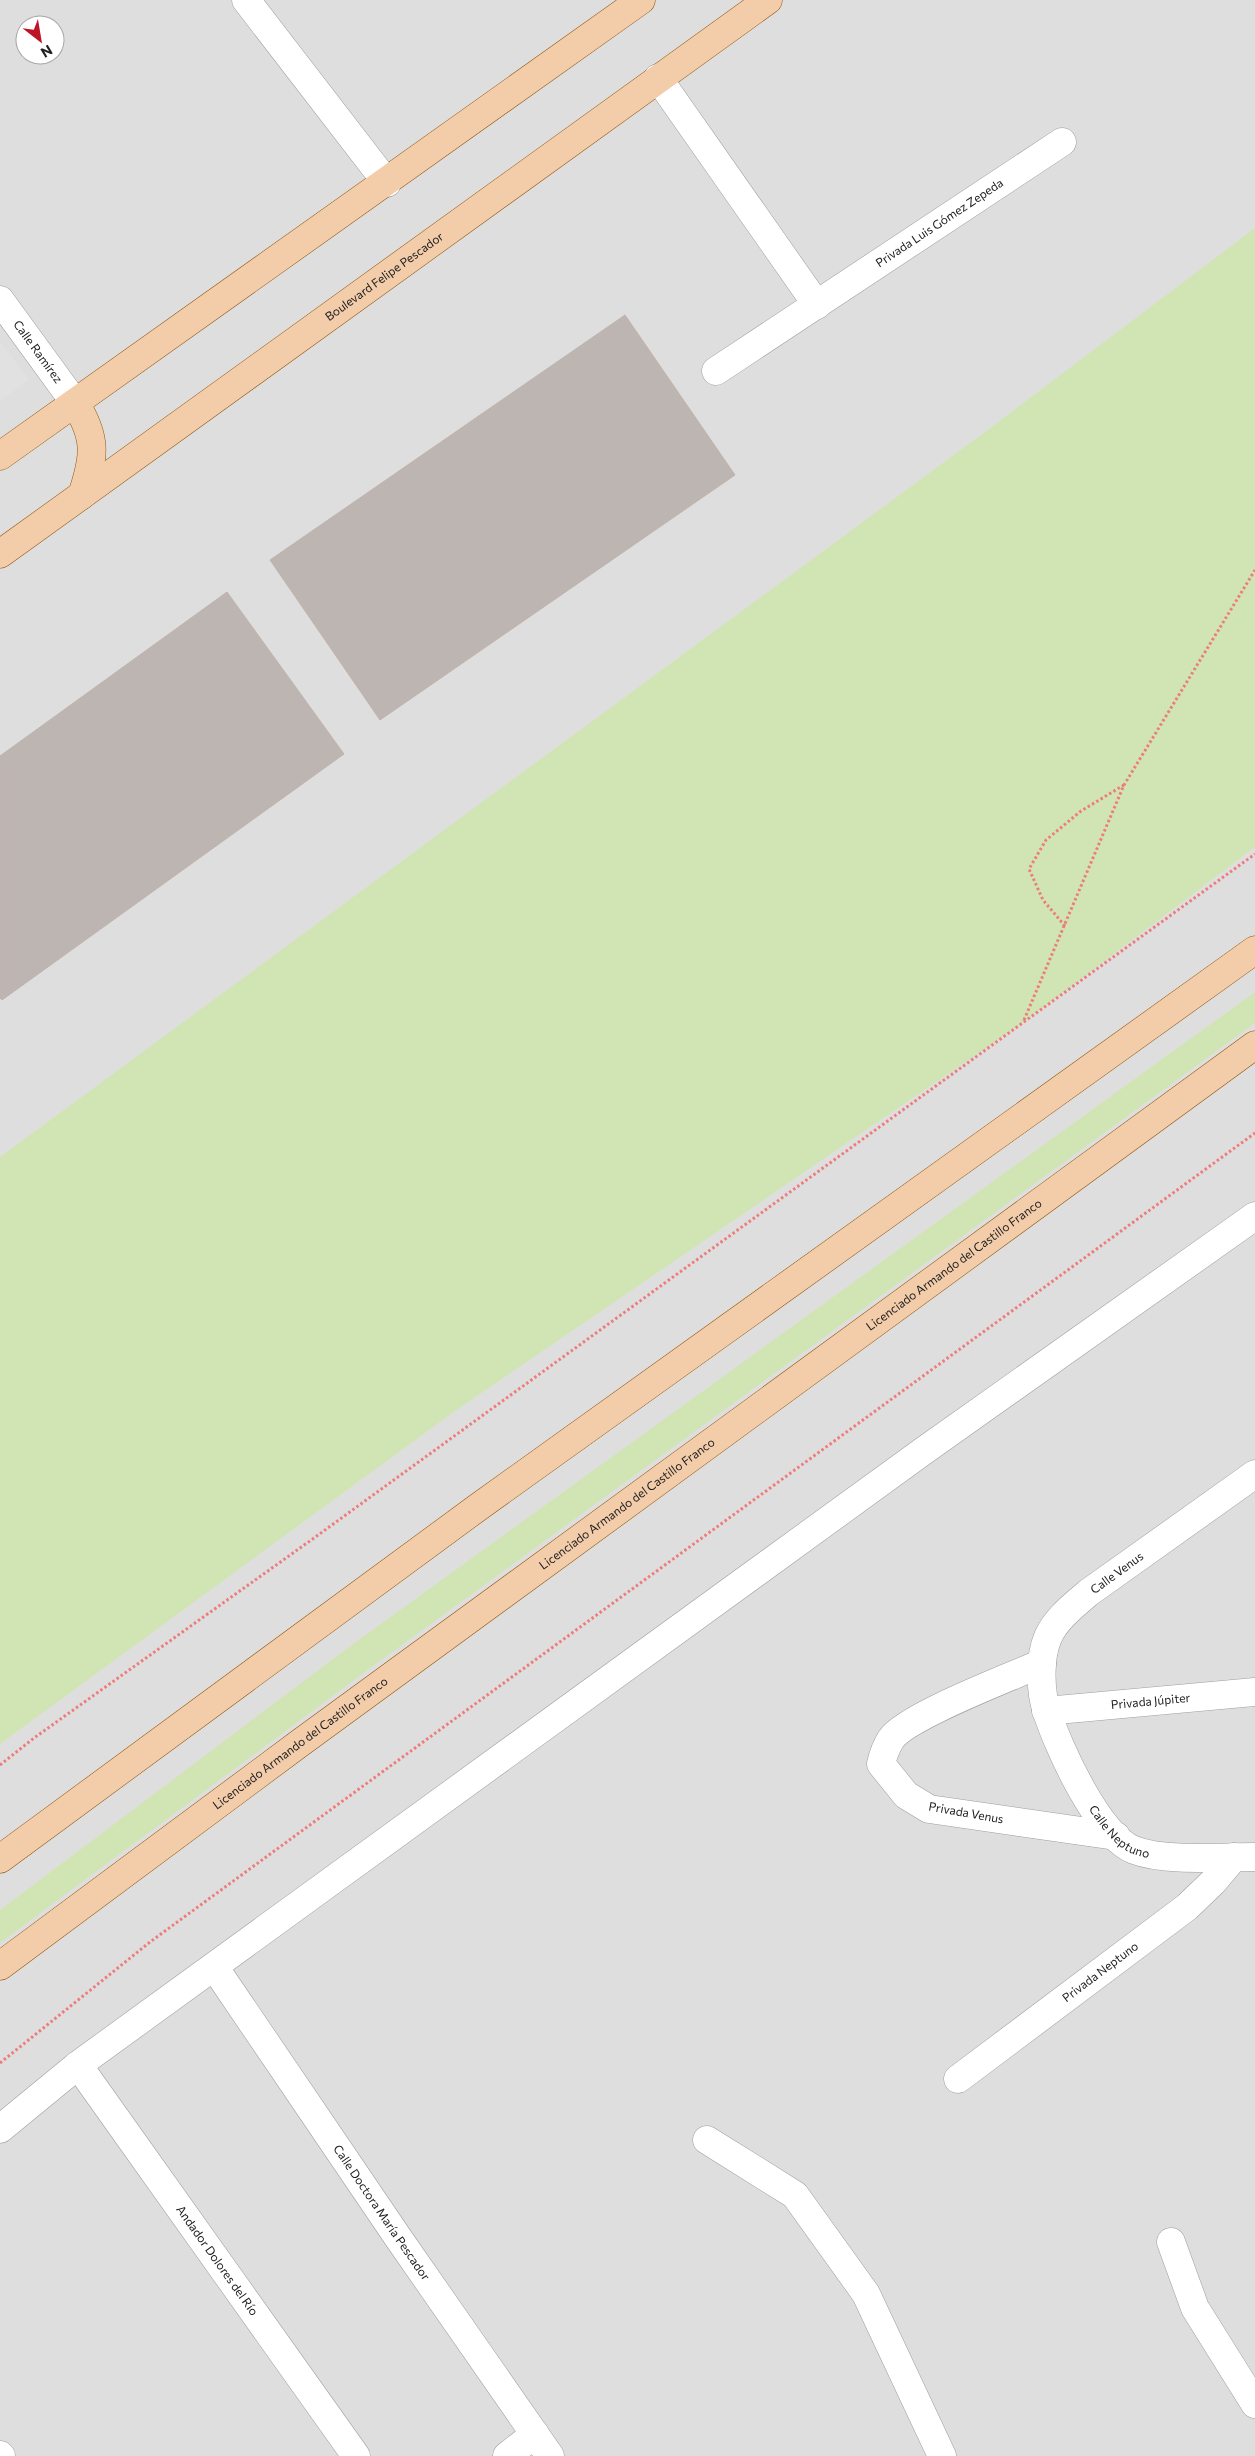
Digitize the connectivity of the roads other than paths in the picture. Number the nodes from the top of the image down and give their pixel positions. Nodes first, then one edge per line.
1 (246, 0) edge
2 (642, 0) edge
3 (768, 0) edge
4 (658, 78) junction
5 (1062, 142) dead end
6 (387, 183) junction
7 (0, 300) edge
8 (817, 304) junction
9 (716, 371) dead end
10 (75, 403) junction
11 (0, 456) edge
12 (82, 495) junction
13 (0, 554) edge
14 (1255, 950) edge
15 (1255, 1045) edge
16 (1255, 1216) edge
17 (1255, 1474) edge
18 (1042, 1663) junction
19 (1255, 1692) edge
20 (1046, 1711) junction
21 (1116, 1836) junction
22 (1245, 1857) edge
23 (0, 1859) edge
24 (0, 1966) edge
25 (215, 1968) junction
26 (78, 2065) junction
27 (958, 2079) dead end
28 (0, 2129) edge
29 (707, 2140) dead end
30 (1171, 2242) dead end
31 (1255, 2404) edge
32 (535, 2434) junction
33 (356, 2456) edge
34 (507, 2456) edge
35 (550, 2456) edge
36 (942, 2456) edge

1 - 6 street
2 - 6 main road
3 - 4 main road, Boulevard Felipe Pescador
4 - 8 street
4 - 12 main road, Boulevard Felipe Pescador
5 - 8 street, Privada Luis Gómez Zepeda
6 - 10 main road
7 - 10 street, Calle Ramírez
8 - 9 street, Privada Luis Gómez Zepeda
10 - 11 main road
10 - 12 main road
12 - 13 main road, Boulevard Felipe Pescador
14 - 23 main road
15 - 24 main road, Licenciado Armando del Castillo Franco
16 - 25 street
17 - 18 street, Calle Venus
18 - 20 street, Calle Venus
18 - 21 street, Privada Venus
19 - 20 street, Privada Júpiter
20 - 21 street, Calle Neptuno
21 - 22 street, Calle Neptuno
22 - 27 street, Privada Neptuno
25 - 26 street
25 - 32 street, Calle Doctora María Pescador
26 - 28 street
26 - 33 street, Andador Dolores del Río
29 - 36 street
30 - 31 street
32 - 34 street
32 - 35 street, Calle Doctora María Pescador

